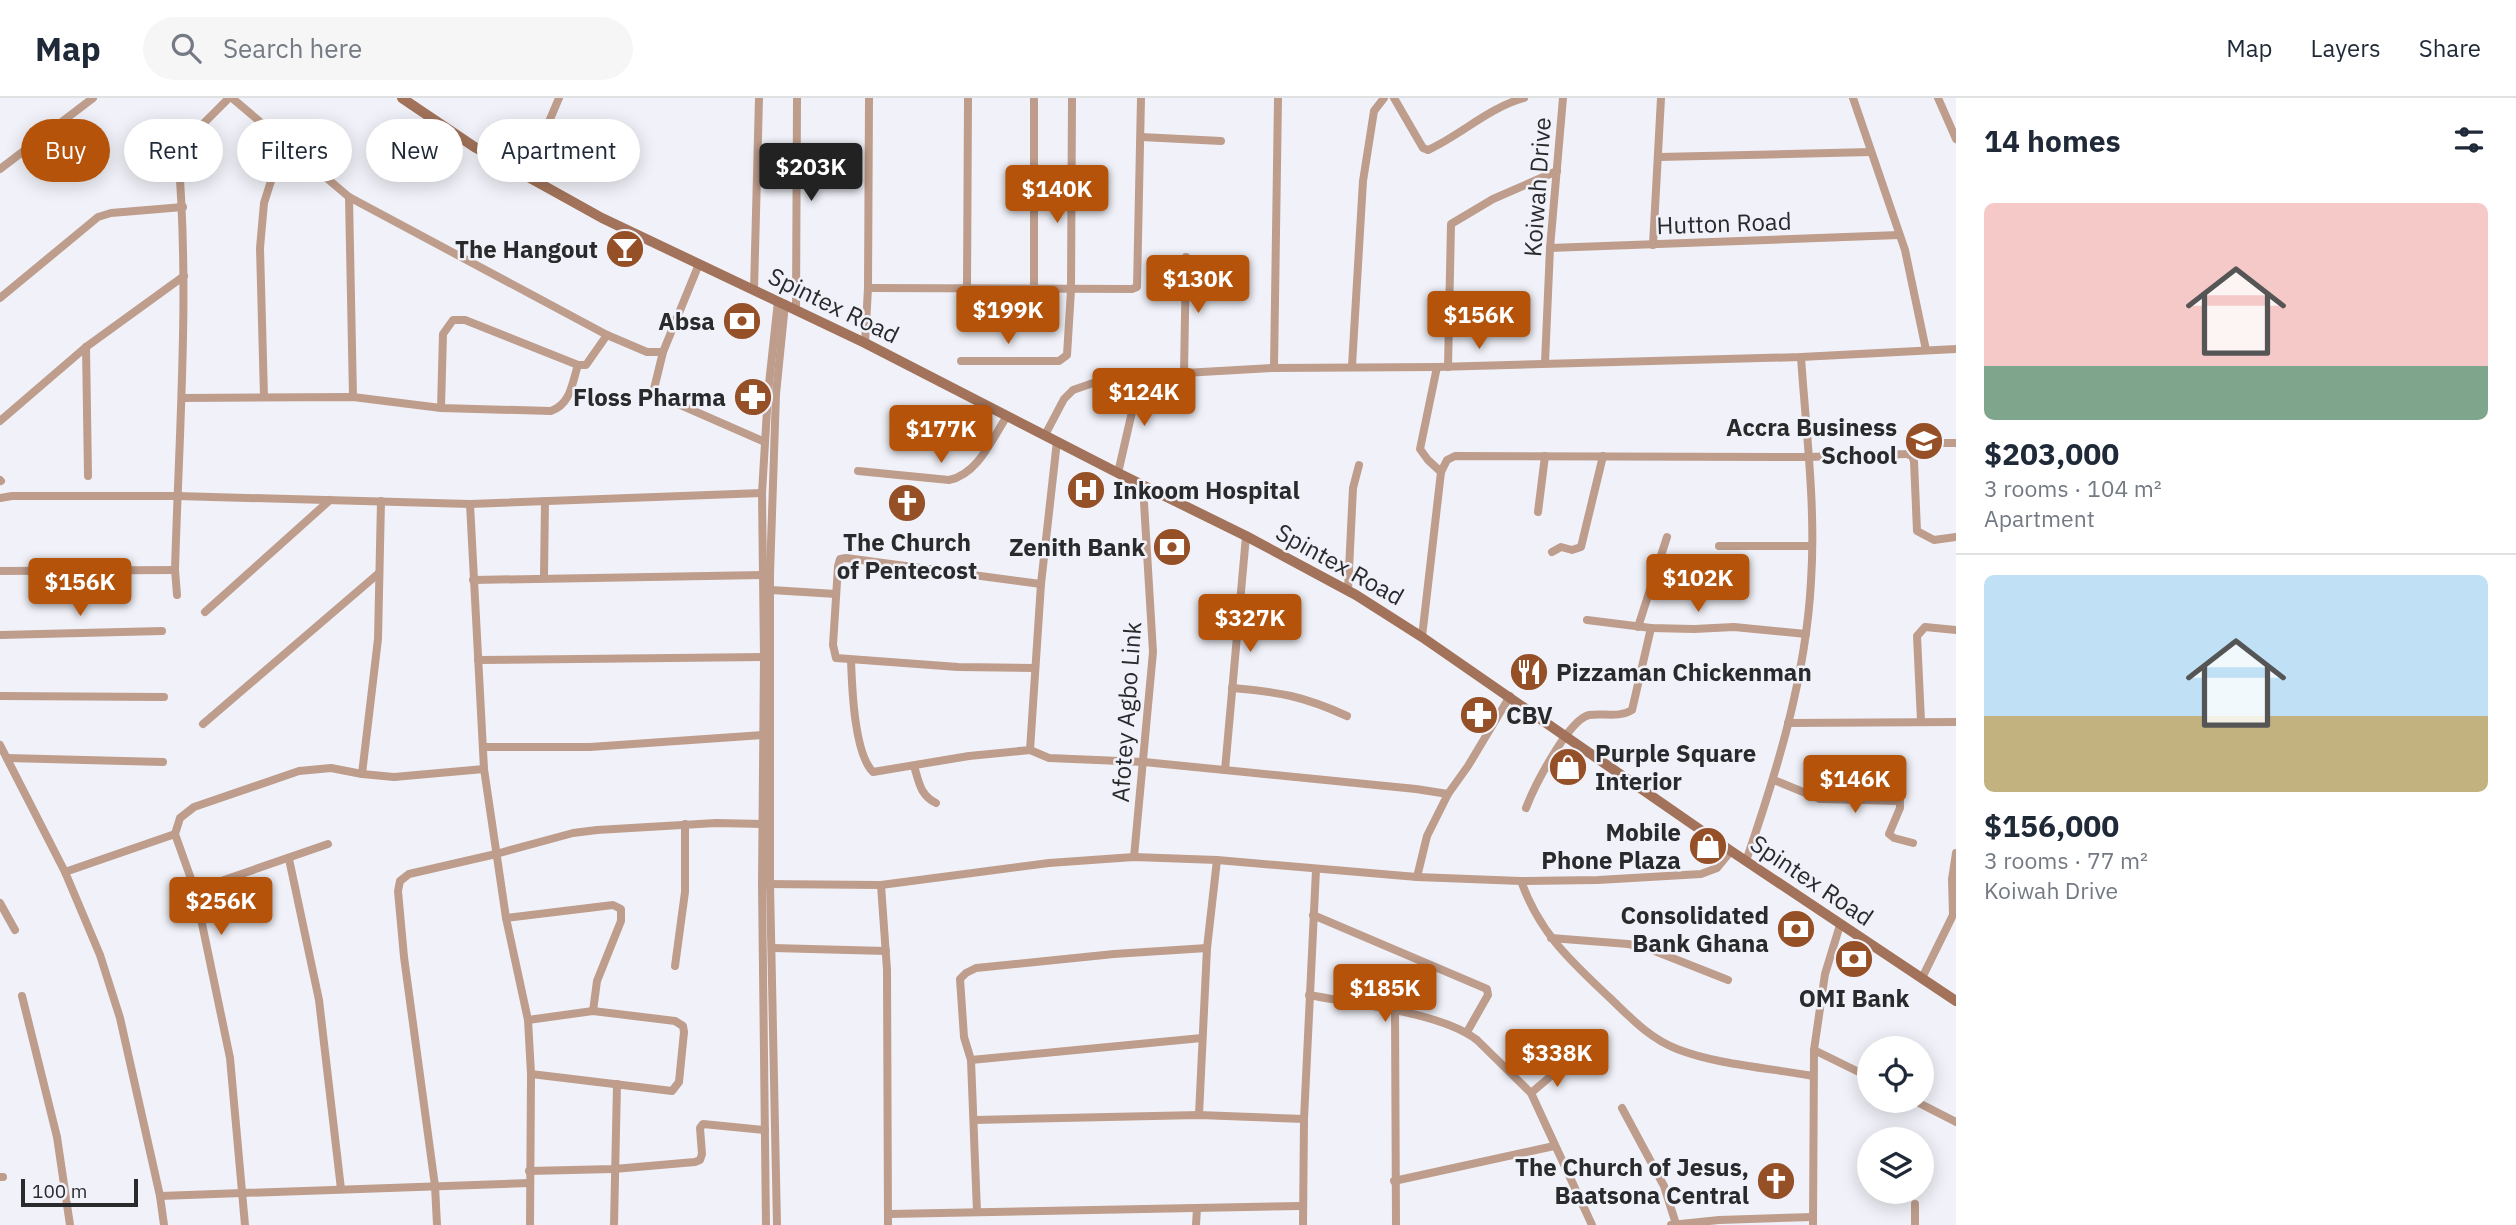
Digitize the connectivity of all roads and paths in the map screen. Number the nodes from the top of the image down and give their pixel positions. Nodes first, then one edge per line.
1 (93, 98) edge
2 (230, 98) edge
3 (402, 98) edge
4 (559, 98) edge
5 (759, 98) edge
6 (797, 98) edge
7 (869, 98) edge
8 (968, 98) edge
9 (1034, 98) edge
10 (1072, 98) edge
11 (1141, 98) edge
12 (1278, 98) edge
13 (1384, 98) edge
14 (1394, 98) edge
15 (1524, 98) edge
16 (1563, 98) edge
17 (1661, 98) edge
18 (1853, 98) edge
19 (1938, 98) edge
20 (257, 119) edge
21 (550, 119) edge
22 (1141, 137) junction
23 (1956, 139) edge
24 (1221, 141) dead end
25 (477, 149) edge
26 (1871, 152) junction
27 (1658, 157) junction
28 (0, 169) edge
29 (1557, 171) junction
30 (271, 182) edge
31 (332, 182) edge
32 (537, 182) edge
33 (349, 197) junction
34 (183, 207) junction
35 (1899, 235) junction
36 (1653, 245) junction
37 (1550, 248) junction
38 (1186, 257) dead end
39 (699, 264) junction
40 (184, 276) junction
41 (868, 288) junction
42 (967, 288) junction
43 (754, 290) junction
44 (1034, 290) junction
45 (1071, 290) junction
46 (0, 298) edge
47 (786, 304) junction
48 (607, 335) junction
49 (866, 343) junction
50 (86, 347) junction
51 (1956, 349) edge
52 (1926, 350) junction
53 (663, 352) junction
54 (1801, 357) junction
55 (961, 361) dead end
56 (1545, 363) junction
57 (578, 365) junction
58 (1352, 366) junction
59 (1437, 367) junction
60 (1448, 367) junction
61 (1274, 368) junction
62 (1184, 373) junction
63 (1140, 377) junction
64 (264, 396) junction
65 (353, 397) junction
66 (183, 398) junction
67 (440, 408) junction
68 (1007, 416) junction
69 (0, 421) edge
70 (1045, 435) junction
71 (1057, 441) junction
72 (765, 442) junction
73 (1956, 443) edge
74 (1907, 454) junction
75 (1545, 456) junction
76 (1603, 456) junction
77 (1808, 457) junction
78 (1359, 465) dead end
79 (858, 471) dead end
80 (1441, 472) junction
81 (1118, 473) junction
82 (88, 477) dead end
83 (1143, 486) junction
84 (762, 493) junction
85 (177, 496) junction
86 (0, 498) edge
87 (330, 500) junction
88 (380, 501) junction
89 (545, 501) junction
90 (470, 503) junction
91 (1538, 512) dead end
92 (1246, 536) junction
93 (1667, 537) dead end
94 (1956, 537) edge
95 (1719, 546) dead end
96 (1812, 546) junction
97 (1552, 552) dead end
98 (0, 570) edge
99 (175, 570) junction
100 (379, 573) junction
101 (763, 575) junction
102 (544, 577) junction
103 (473, 580) junction
104 (1041, 584) junction
105 (771, 590) junction
106 (1348, 590) junction
107 (836, 594) junction
108 (177, 595) dead end
109 (205, 612) dead end
110 (1587, 620) dead end
111 (1638, 627) junction
112 (1651, 628) junction
113 (1956, 630) edge
114 (162, 631) dead end
115 (1806, 634) junction
116 (0, 635) edge
117 (1422, 636) junction
118 (764, 657) junction
119 (478, 660) junction
120 (851, 660) junction
121 (1034, 668) junction
122 (1232, 688) junction
123 (0, 696) edge
124 (1510, 696) junction
125 (164, 697) dead end
126 (1347, 716) dead end
127 (1921, 721) junction
128 (1956, 722) edge
129 (203, 723) dead end
130 (1788, 723) junction
131 (763, 735) junction
132 (1567, 737) junction
133 (0, 746) edge
134 (482, 747) junction
135 (1030, 750) junction
136 (7, 758) junction
137 (163, 762) dead end
138 (1144, 762) junction
139 (914, 766) junction
140 (484, 769) junction
141 (1225, 770) junction
142 (362, 774) junction
143 (1774, 780) junction
144 (1448, 794) junction
145 (936, 803) dead end
146 (1527, 808) dead end
147 (685, 824) junction
148 (767, 824) junction
149 (175, 834) junction
150 (328, 844) dead end
151 (1913, 844) dead end
152 (1731, 851) junction
153 (1956, 853) edge
154 (496, 855) junction
155 (1134, 856) junction
156 (289, 859) junction
157 (1217, 860) junction
158 (1746, 861) junction
159 (1316, 870) junction
160 (65, 872) junction
161 (1416, 877) junction
162 (1521, 881) junction
163 (766, 884) junction
164 (881, 885) junction
165 (195, 890) junction
166 (0, 903) edge
167 (1313, 915) junction
168 (1954, 916) edge
169 (506, 918) junction
170 (1840, 925) junction
171 (15, 930) dead end
172 (1551, 939) junction
173 (773, 948) junction
174 (1207, 948) junction
175 (886, 951) junction
176 (675, 966) dead end
177 (1922, 978) junction
178 (1728, 979) dead end
179 (1309, 995) junction
180 (22, 996) dead end
181 (1956, 1001) edge
182 (593, 1011) junction
183 (1395, 1011) junction
184 (528, 1020) junction
185 (1467, 1032) junction
186 (1202, 1038) junction
187 (1814, 1050) junction
188 (971, 1060) junction
189 (1565, 1064) dead end
190 (1857, 1071) edge
191 (531, 1074) junction
192 (1813, 1076) junction
193 (617, 1084) junction
194 (1531, 1093) junction
195 (1622, 1108) dead end
196 (1934, 1111) edge
197 (1199, 1115) junction
198 (1304, 1119) junction
199 (975, 1120) junction
200 (1956, 1122) edge
201 (765, 1130) junction
202 (1554, 1146) junction
203 (614, 1169) junction
204 (529, 1171) junction
205 (1394, 1181) junction
206 (529, 1183) junction
207 (435, 1186) junction
208 (341, 1189) junction
209 (243, 1192) junction
210 (160, 1196) junction
211 (1915, 1204) dead end
212 (1302, 1206) junction
213 (1197, 1208) junction
214 (977, 1212) junction
215 (889, 1214) junction
216 (1813, 1221) edge
217 (1719, 1222) edge
218 (70, 1225) edge
219 (164, 1225) edge
220 (245, 1225) edge
221 (437, 1225) edge
222 (530, 1225) edge
223 (614, 1225) edge
224 (766, 1225) edge
225 (777, 1225) edge
226 (888, 1225) edge
227 (1196, 1225) edge
228 (1303, 1225) edge
229 (1396, 1225) edge
230 (1592, 1225) edge
231 (1673, 1225) edge
232 (1915, 1225) edge

1 - 28 street
2 - 20 street
2 - 34 street
3 - 25 main road, Spintex Road
4 - 21 street
5 - 43 street
6 - 47 street
7 - 41 street
8 - 42 street
9 - 44 street
10 - 45 street
11 - 22 street
12 - 61 street
13 - 58 street
14 - 15 street
16 - 29 street, Koiwah Drive
17 - 27 street
18 - 26 street
19 - 23 street
22 - 24 street
22 - 45 street
26 - 27 street
26 - 35 street
27 - 36 street
29 - 37 street, Koiwah Drive
29 - 60 street
30 - 64 street
31 - 33 street
32 - 39 main road, Spintex Road
33 - 48 street
33 - 65 street
34 - 40 street
34 - 46 street
35 - 36 street, Hutton Road
35 - 52 street
36 - 37 street, Hutton Road
37 - 56 street, Koiwah Drive
38 - 62 street
39 - 43 main road, Spintex Road
39 - 53 street
40 - 50 street
40 - 66 street
41 - 42 street
41 - 49 street
42 - 44 street
43 - 47 main road, Spintex Road
44 - 45 street
45 - 55 street
47 - 49 main road, Spintex Road
47 - 72 street
47 - 105 street
48 - 53 street
48 - 57 street
49 - 68 main road, Spintex Road
50 - 69 street
50 - 82 street
51 - 52 street
52 - 54 street
53 - 72 street
54 - 56 street
54 - 77 street
56 - 60 street
57 - 67 street
57 - 67 street
58 - 59 street
58 - 61 street
59 - 60 street
59 - 80 street
61 - 62 street
62 - 63 street
63 - 70 street
63 - 81 street
64 - 65 street
64 - 66 street
65 - 67 street
66 - 85 street
68 - 70 main road, Spintex Road
68 - 79 street
70 - 71 main road, Spintex Road
71 - 81 main road, Spintex Road
71 - 104 street
72 - 84 street
73 - 74 street
74 - 77 street
74 - 94 street
75 - 76 street
75 - 80 street
75 - 91 street
76 - 77 street
76 - 97 street
77 - 96 street
78 - 106 street
80 - 117 street
81 - 83 main road, Spintex Road
83 - 92 main road, Spintex Road
83 - 138 street, Afotey Agbo Link
84 - 89 street
84 - 101 street
85 - 86 street
85 - 87 street
85 - 99 street
87 - 88 street
87 - 109 street
88 - 90 street
88 - 100 street
89 - 90 street
89 - 102 street
90 - 103 street
92 - 106 main road, Spintex Road
92 - 122 street
93 - 111 street
95 - 96 street
96 - 115 street
98 - 99 street
99 - 108 street
100 - 129 street
100 - 142 street
101 - 102 street
101 - 118 street
102 - 103 street
103 - 119 street
104 - 107 street
104 - 121 street
105 - 107 street
105 - 148 street
106 - 117 main road, Spintex Road
107 - 120 street
110 - 111 street
111 - 112 street
112 - 115 street
112 - 132 street
113 - 127 street
114 - 116 street
115 - 130 street
117 - 124 main road, Spintex Road
118 - 119 street
118 - 131 street
119 - 134 street
120 - 121 street
120 - 139 street
121 - 135 street
122 - 126 street
122 - 141 street
123 - 125 street
124 - 132 main road, Spintex Road
124 - 144 street
127 - 128 street
127 - 130 street
130 - 143 street
131 - 134 street
131 - 148 street
132 - 146 street
132 - 152 main road, Spintex Road
133 - 136 street
134 - 140 street
135 - 138 street
135 - 139 street
136 - 137 street
136 - 160 street
138 - 141 street
138 - 155 street, Afotey Agbo Link
139 - 145 street
140 - 142 street
140 - 154 street
141 - 144 street
142 - 149 street
143 - 151 street
143 - 158 street
144 - 161 street
147 - 148 street
147 - 154 street
147 - 176 street
148 - 163 street
149 - 160 street
149 - 165 street
150 - 156 street
152 - 158 main road, Spintex Road
152 - 162 street
153 - 168 street
154 - 169 street
154 - 207 street
155 - 157 street
155 - 164 street
156 - 165 street
156 - 208 street
157 - 159 street
157 - 174 street
158 - 170 main road, Spintex Road
159 - 161 street
159 - 167 street
160 - 210 street
161 - 162 street
162 - 172 street
163 - 164 street
163 - 173 street
163 - 201 street
164 - 175 street
165 - 209 street
166 - 171 street
167 - 179 street
167 - 185 street
168 - 177 street
169 - 182 street
169 - 184 street
170 - 177 main road, Spintex Road
170 - 187 street
172 - 178 street
172 - 192 street
173 - 175 street
173 - 225 street
174 - 186 street
174 - 188 street
175 - 215 street
177 - 181 main road, Spintex Road
179 - 183 street
179 - 198 street
180 - 218 street
182 - 184 street
182 - 193 street
183 - 185 street
183 - 205 street
184 - 191 street
185 - 194 street
186 - 188 street
186 - 197 street
187 - 190 street
187 - 192 street
188 - 199 street
189 - 194 street
191 - 193 street
191 - 204 street
192 - 216 street
193 - 203 street
194 - 202 street
195 - 231 street
196 - 200 street
197 - 198 street
197 - 199 street
198 - 212 street
199 - 214 street
201 - 203 street
201 - 224 street
202 - 205 street
202 - 230 street
203 - 204 street
203 - 223 street
204 - 206 street
205 - 229 street
206 - 207 street
206 - 222 street
207 - 208 street
207 - 221 street
208 - 209 street
209 - 210 street
209 - 220 street
210 - 219 street
211 - 232 street
212 - 213 street
212 - 228 street
213 - 214 street
213 - 227 street
214 - 215 street
215 - 226 street
216 - 217 street
217 - 231 street

